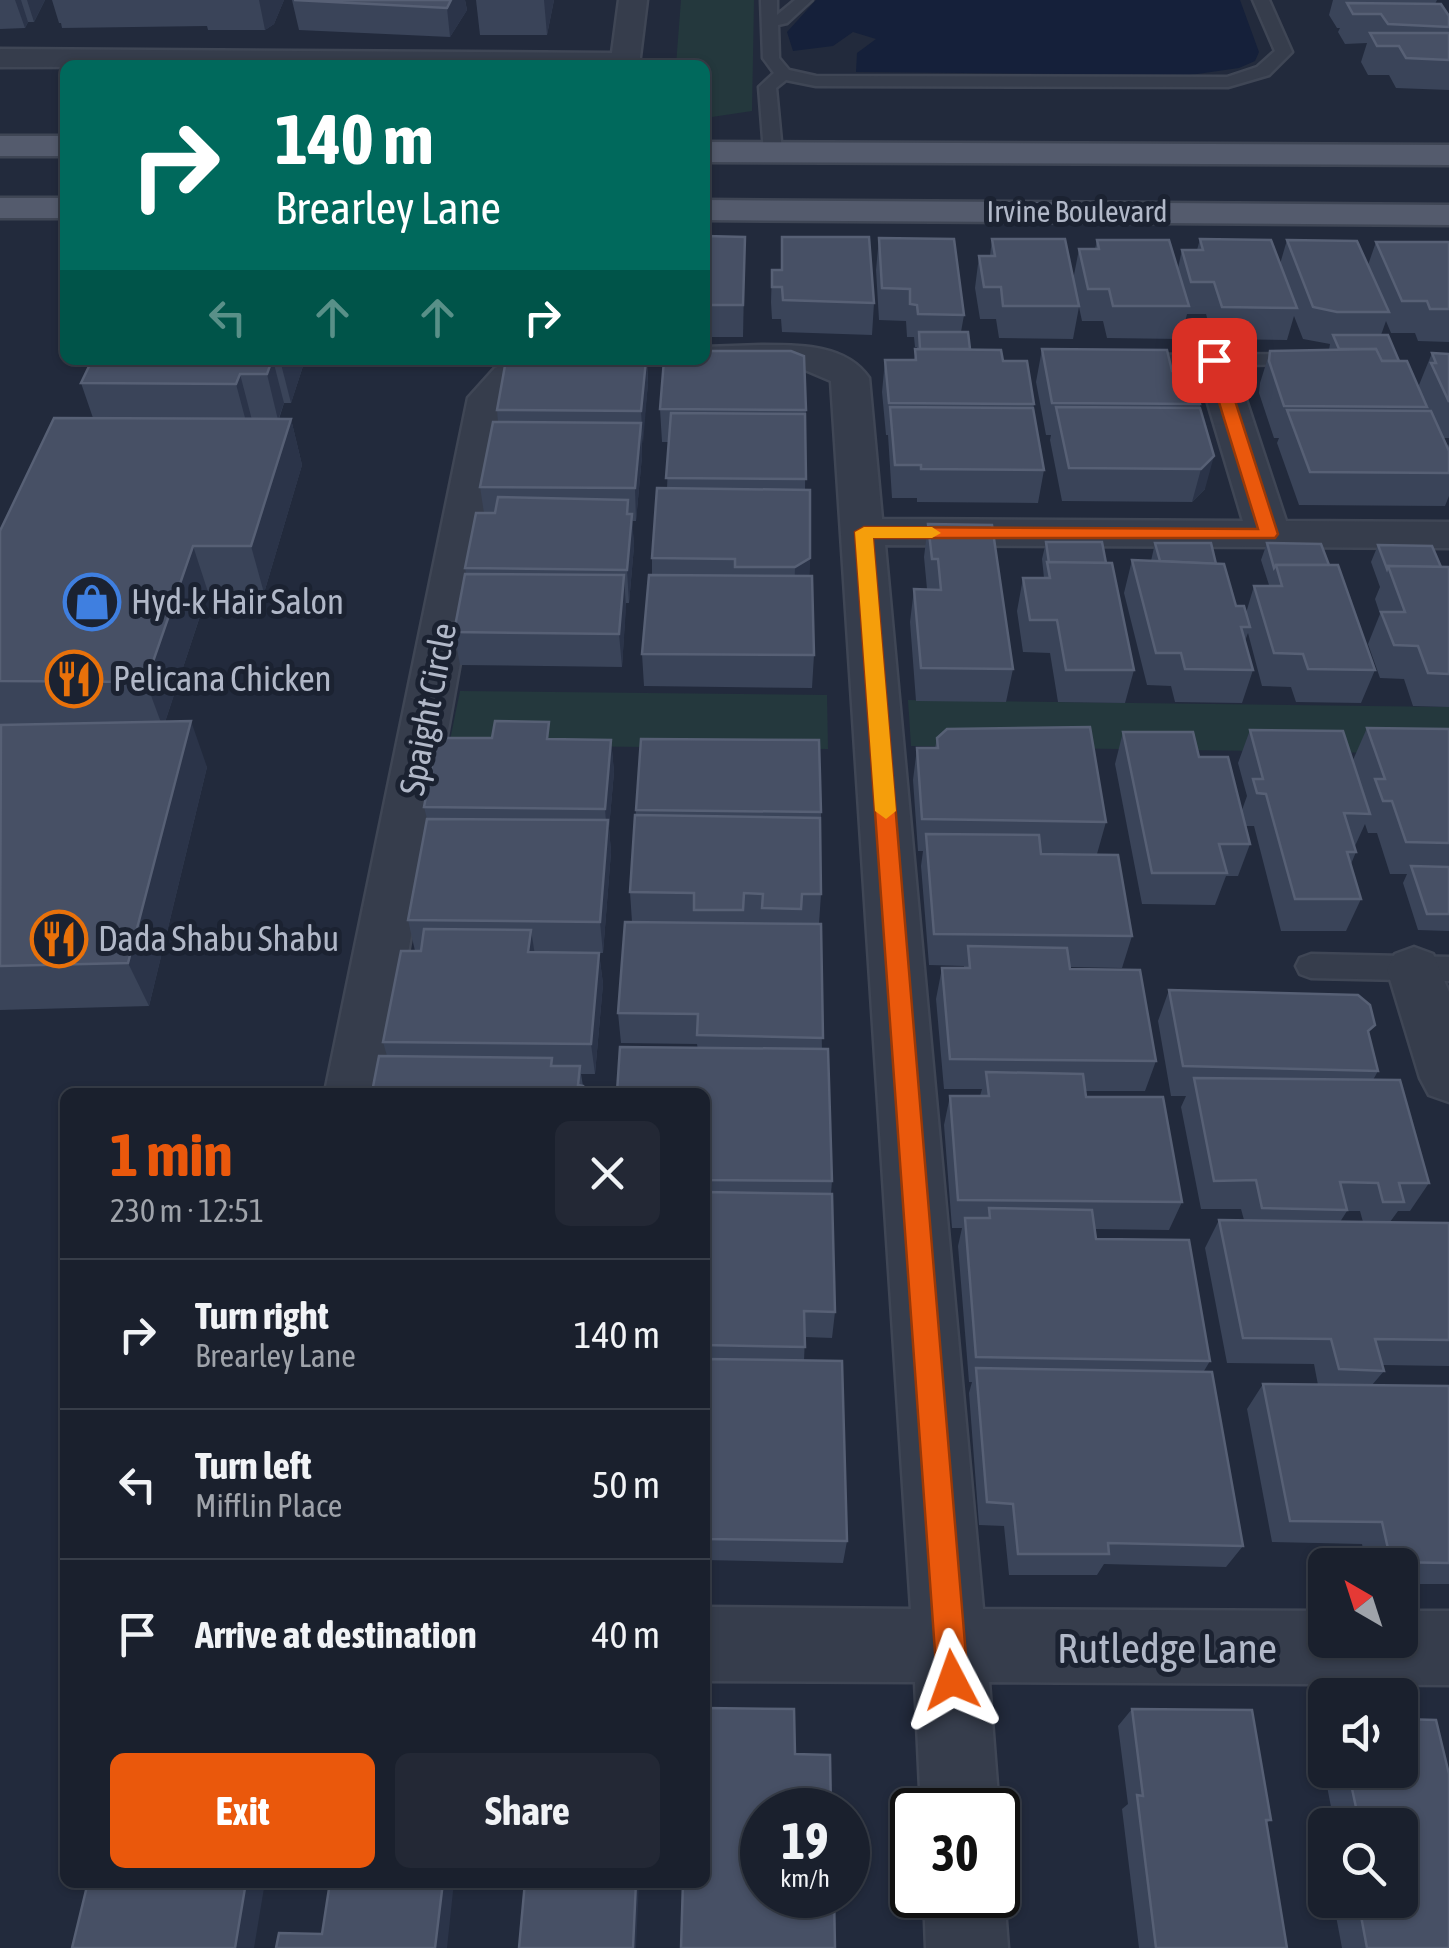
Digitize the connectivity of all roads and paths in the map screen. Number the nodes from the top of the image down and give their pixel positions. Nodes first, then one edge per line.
1 (634, 0) edge
2 (769, 0) edge
3 (804, 0) edge
4 (1261, 0) edge
5 (770, 20) junction
6 (0, 58) edge
7 (313, 60) edge
8 (626, 60) edge
9 (784, 74) junction
10 (0, 146) edge
11 (60, 146) edge
12 (710, 152) edge
13 (773, 152) junction
14 (1449, 155) edge
15 (0, 208) edge
16 (60, 208) edge
17 (710, 210) edge
18 (1449, 215) edge
19 (710, 358) edge
20 (1214, 360) junction
21 (1294, 360) edge
22 (1106, 361) edge
23 (536, 365) edge
24 (864, 532) junction
25 (1269, 534) junction
26 (1449, 535) edge
27 (1312, 966) dead end
28 (1432, 969) edge
29 (1449, 1078) edge
30 (355, 1088) edge
31 (710, 1644) edge
32 (950, 1648) junction
33 (1449, 1648) edge
34 (959, 1788) edge
35 (965, 1918) edge
36 (967, 1948) edge

1 - 8 street
2 - 5 lane
3 - 5 lane
4 - 9 lane
5 - 9 lane
6 - 7 street
9 - 13 lane
10 - 11 main road
12 - 13 main road, Irvine Boulevard
13 - 14 main road, Irvine Boulevard
15 - 16 main road
17 - 18 main road, Irvine Boulevard
19 - 24 street
20 - 21 lane
20 - 22 lane
20 - 25 street
23 - 30 street, Spaight Circle
24 - 25 street
24 - 32 street
25 - 26 street
27 - 28 lane
28 - 29 street
31 - 32 street, Rutledge Lane
32 - 33 street, Rutledge Lane
32 - 34 street
35 - 36 street

